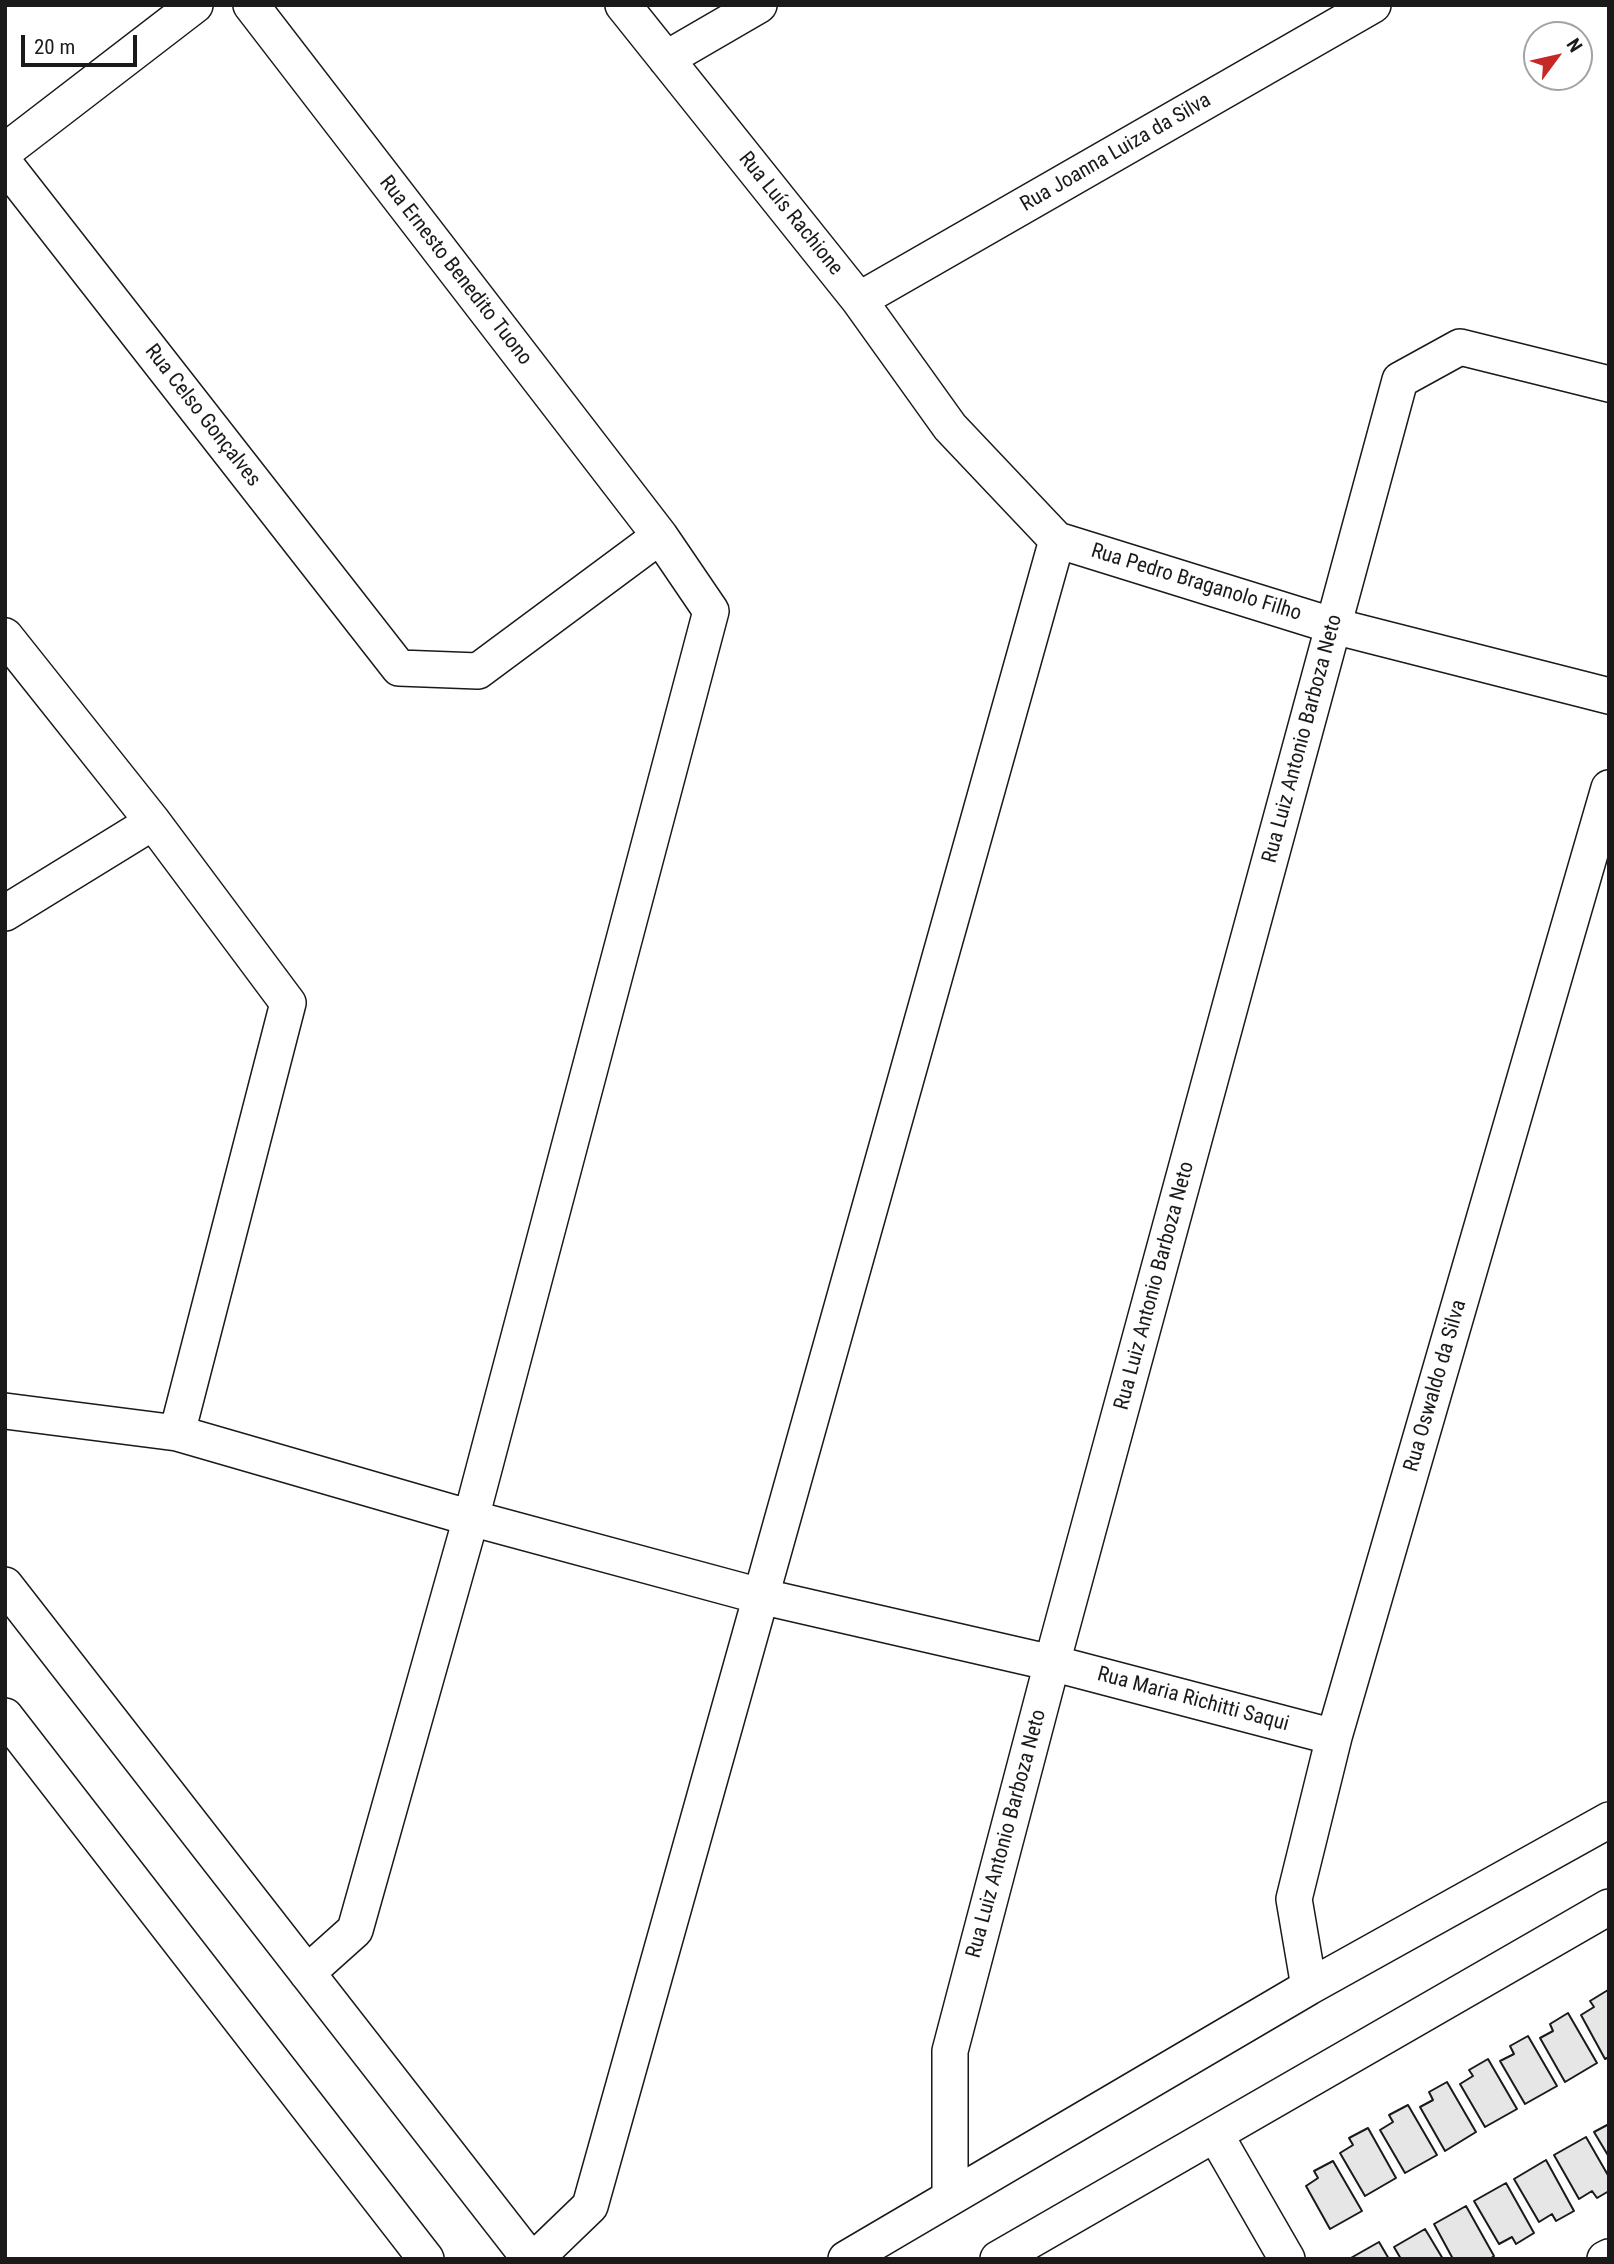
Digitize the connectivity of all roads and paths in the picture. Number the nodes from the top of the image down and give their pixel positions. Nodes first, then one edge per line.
1 (195, 5) edge
2 (251, 5) edge
3 (623, 5) edge
4 (759, 5) edge
5 (1373, 5) edge
6 (666, 59) junction
7 (5, 151) edge
8 (5, 164) edge
9 (859, 300) junction
10 (1609, 384) edge
11 (950, 427) joint
12 (660, 536) junction
13 (1057, 540) junction
14 (1334, 626) junction
15 (5, 636) edge
16 (1609, 696) edge
17 (1609, 788) edge
18 (153, 822) junction
19 (5, 913) edge
20 (5, 1411) edge
21 (177, 1433) junction
22 (471, 1518) junction
23 (5, 1585) edge
24 (760, 1596) junction
25 (1052, 1663) junction
26 (5, 1716) edge
27 (1334, 1737) junction
28 (1609, 1820) edge
29 (1609, 1907) edge
30 (307, 1973) junction
31 (1309, 1987) junction
32 (1215, 2134) junction
33 (950, 2198) junction
34 (426, 2259) edge
35 (532, 2259) edge
36 (846, 2259) edge
37 (998, 2259) edge
38 (1287, 2259) edge

1 - 7 street
2 - 12 street, Rua Ernesto Benedito Tuono
3 - 6 street, Rua Luís Rachione
4 - 6 street
5 - 9 street, Rua Joanna Luiza da Silva
6 - 9 street, Rua Luís Rachione
8 - 12 street, Rua Celso Gonçalves
9 - 11 street, Rua Luís Rachione
10 - 14 street, Rua Luiz Antonio Barboza Neto
11 - 13 street, Rua Pedro Braganolo Filho
12 - 22 street, Rua Ernesto Benedito Tuono
13 - 14 street, Rua Pedro Braganolo Filho
13 - 24 street
14 - 16 street, Rua Pedro Braganolo Filho
14 - 25 street, Rua Luiz Antonio Barboza Neto
15 - 18 street
17 - 27 street, Rua Oswaldo da Silva
18 - 19 street
18 - 21 street
20 - 21 street, Rua Maria Richitti Saqui
21 - 22 street, Rua Maria Richitti Saqui
22 - 24 street, Rua Maria Richitti Saqui
22 - 30 street, Rua Ernesto Benedito Tuono
23 - 30 street
24 - 25 street, Rua Maria Richitti Saqui
24 - 35 street
25 - 27 street, Rua Maria Richitti Saqui
25 - 33 street, Rua Luiz Antonio Barboza Neto
26 - 34 street
27 - 31 street, Rua Oswaldo da Silva
28 - 31 street
29 - 32 street
30 - 35 street
31 - 33 street
32 - 37 street
32 - 38 street
33 - 36 street

